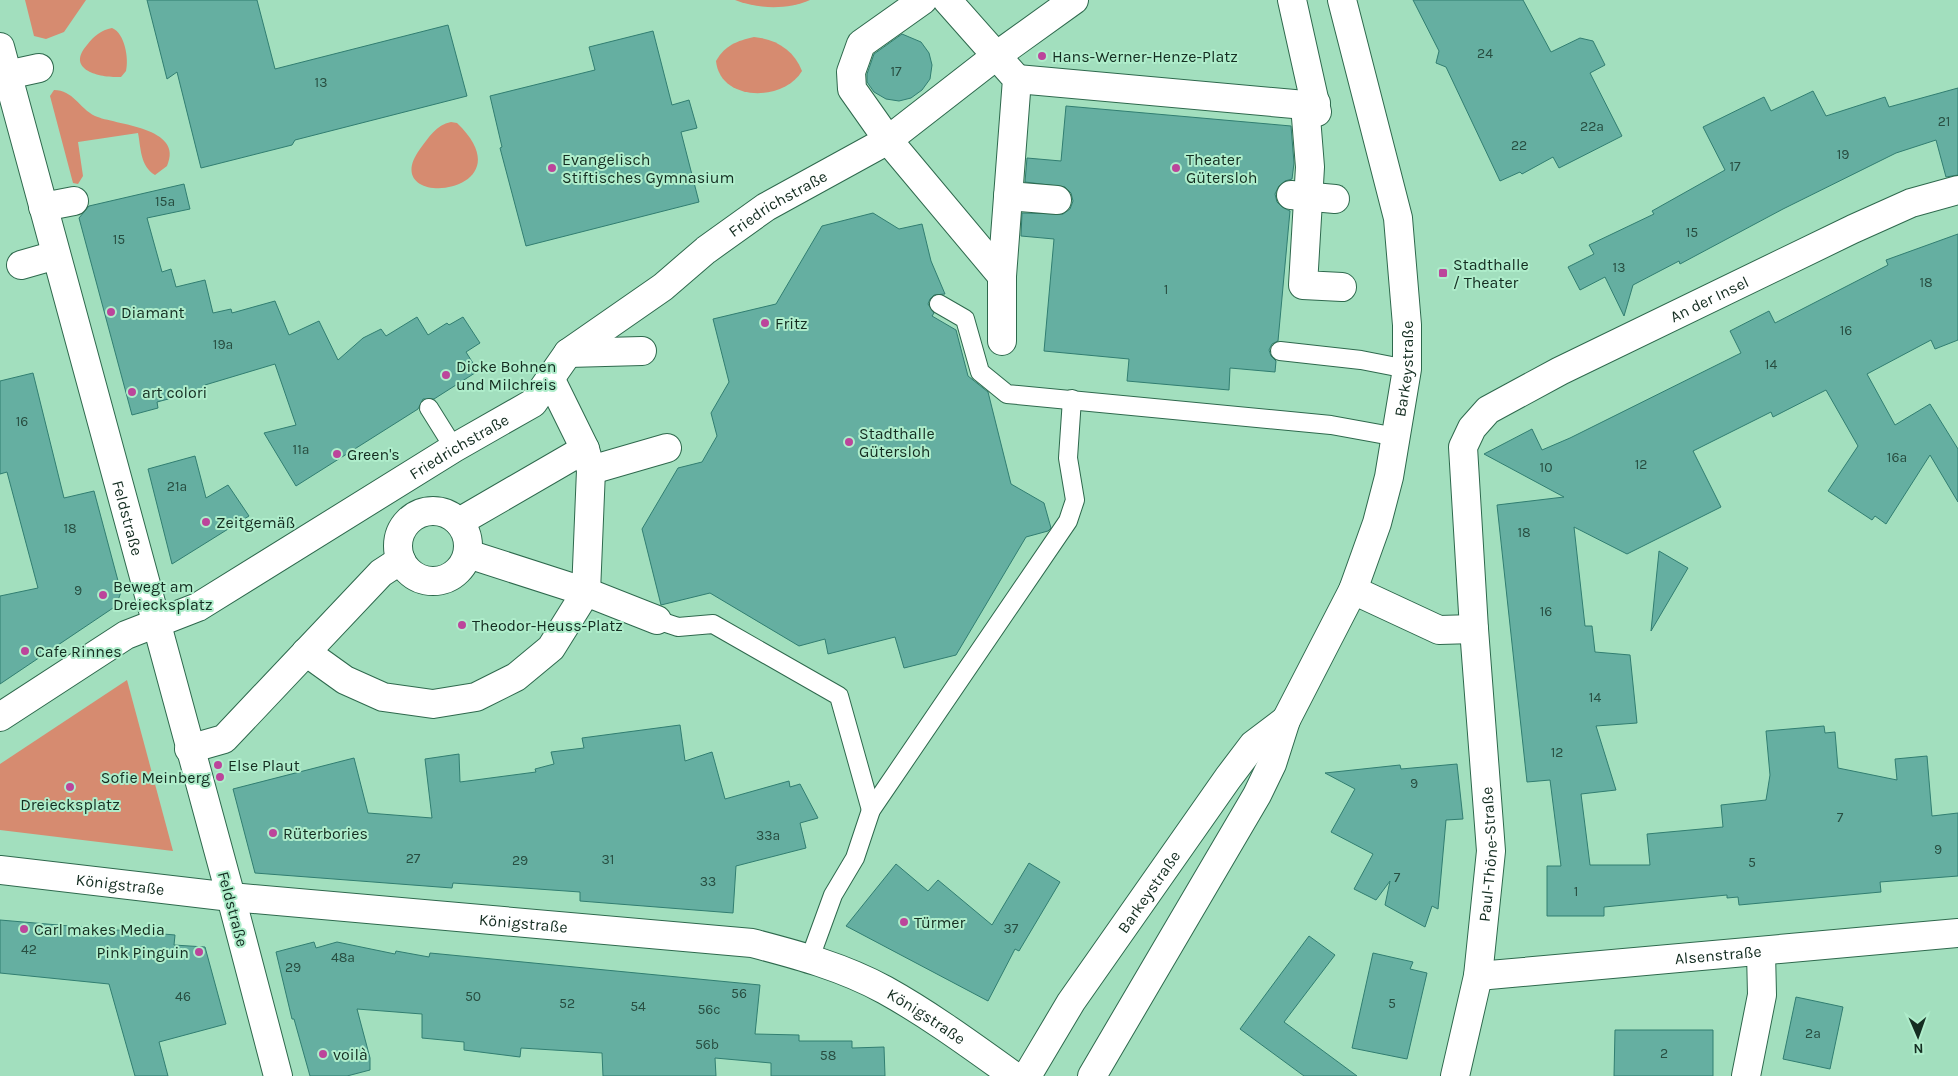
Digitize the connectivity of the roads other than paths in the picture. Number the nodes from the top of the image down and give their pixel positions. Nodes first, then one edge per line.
1 (923, 0) edge
2 (947, 0) edge
3 (1074, 0) edge
4 (1292, 0) edge
5 (1342, 0) edge
6 (0, 47) edge
7 (996, 56) junction
8 (39, 68) dead end
9 (8, 75) junction
10 (1017, 79) junction
11 (1313, 107) junction
12 (888, 140) junction
13 (1958, 190) edge
14 (1008, 196) junction
15 (1300, 196) junction
16 (1335, 199) dead end
17 (1057, 200) dead end
18 (74, 201) dead end
19 (45, 233) junction
20 (21, 265) dead end
21 (1002, 276) junction
22 (1342, 287) dead end
23 (939, 304) dead end
24 (636, 330) junction
25 (1002, 340) dead end
26 (1280, 351) dead end
27 (568, 353) junction
28 (1407, 369) junction
29 (550, 378) junction
30 (1072, 399) junction
31 (428, 408) dead end
32 (1472, 428) joint
33 (1397, 437) junction
34 (454, 448) junction
35 (666, 448) dead end
36 (588, 459) junction
37 (396, 485) junction
38 (415, 516) junction
39 (459, 522) junction
40 (468, 554) junction
41 (401, 560) junction
42 (1353, 590) junction
43 (586, 592) junction
44 (657, 620) joint
45 (155, 624) junction
46 (1474, 629) junction
47 (306, 652) junction
48 (0, 717) edge
49 (1286, 720) junction
50 (189, 749) junction
51 (871, 810) junction
52 (0, 870) edge
53 (231, 897) junction
54 (1958, 934) edge
55 (1761, 952) junction
56 (810, 958) junction
57 (1478, 976) junction
58 (278, 1076) edge
59 (1014, 1076) edge
60 (1027, 1076) edge
61 (1092, 1076) edge
62 (1455, 1076) edge
63 (1746, 1076) edge

1 - 12 street
2 - 7 street
3 - 7 street, Friedrichstraße
4 - 11 street
5 - 28 street, Barkeystraße
6 - 9 street, Feldstraße
7 - 10 street
7 - 12 street, Friedrichstraße
8 - 9 street
9 - 19 street, Feldstraße
10 - 11 street
10 - 14 street
11 - 15 street
12 - 21 street
12 - 24 street, Friedrichstraße
13 - 32 street, An der Insel
14 - 17 street
14 - 21 street
15 - 16 street
15 - 22 street
18 - 19 street
19 - 20 street
19 - 45 street, Feldstraße
21 - 25 street
23 - 30 lane
24 - 27 street, Friedrichstraße
24 - 27 street
26 - 28 lane
27 - 29 street, Friedrichstraße
28 - 33 street, Barkeystraße
29 - 34 street, Friedrichstraße
29 - 36 street
30 - 33 lane
30 - 51 lane
31 - 34 lane
32 - 46 street, Paul-Thöne-Straße
33 - 42 street, Barkeystraße
34 - 37 street, Friedrichstraße
35 - 36 street
36 - 39 street
36 - 43 street
37 - 38 street
37 - 45 street, Friedrichstraße
38 - 39 street
38 - 41 street
39 - 40 street
40 - 41 street
40 - 43 street
41 - 47 street
42 - 46 street
42 - 49 street, Barkeystraße
43 - 44 street
43 - 47 street
44 - 51 lane
45 - 48 street, Friedrichstraße
45 - 50 street, Feldstraße
46 - 57 street, Paul-Thöne-Straße
47 - 50 street
49 - 60 street, Barkeystraße
49 - 61 street, Barkeystraße
50 - 53 street, Feldstraße
51 - 56 lane
52 - 53 street, Königstraße
53 - 56 street, Königstraße
53 - 58 street, Feldstraße
54 - 55 street, Alsenstraße
55 - 57 street, Alsenstraße
55 - 63 street
56 - 59 street, Königstraße
57 - 62 street, Paul-Thöne-Straße

